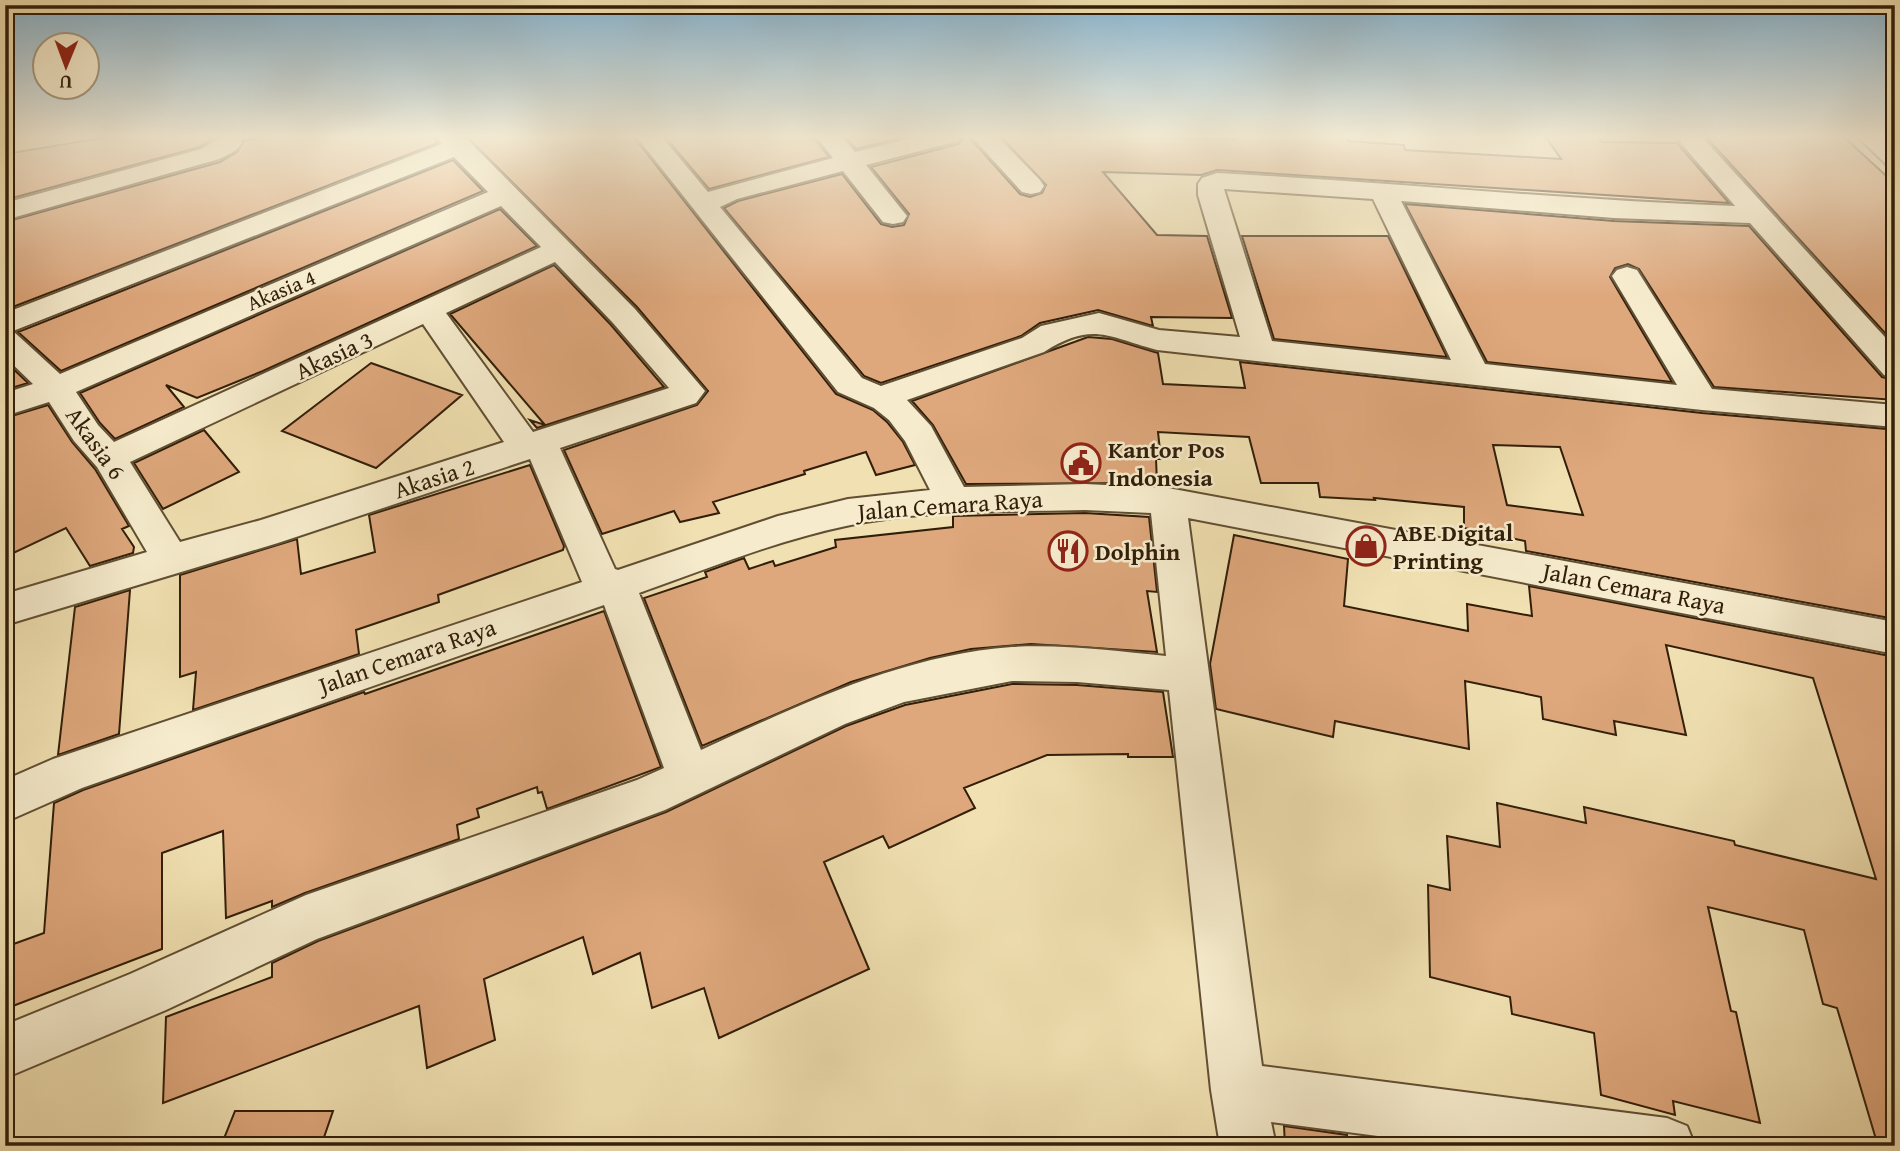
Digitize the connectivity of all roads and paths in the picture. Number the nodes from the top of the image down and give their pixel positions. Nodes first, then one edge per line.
1 (76, 190) edge
2 (334, 190) edge
3 (503, 190) edge
4 (694, 190) edge
5 (741, 190) edge
6 (872, 190) edge
7 (1212, 190) edge
8 (1353, 190) edge
9 (1735, 190) edge
10 (1383, 192) junction
11 (507, 194) junction
12 (706, 204) junction
13 (5, 212) edge
14 (1758, 215) junction
15 (893, 216) dead end
16 (558, 250) junction
17 (1627, 276) dead end
18 (429, 311) junction
19 (5, 324) edge
20 (5, 339) edge
21 (1259, 349) junction
22 (1895, 368) edge
23 (1473, 373) junction
24 (56, 388) junction
25 (881, 397) junction
26 (1702, 399) junction
27 (5, 405) edge
28 (1895, 416) edge
29 (534, 446) junction
30 (109, 458) junction
31 (953, 500) junction
32 (1168, 501) junction
33 (170, 559) junction
34 (610, 586) junction
35 (5, 610) edge
36 (1895, 638) edge
37 (1188, 675) junction
38 (689, 776) junction
39 (22, 795) edge
40 (10, 1050) edge
41 (1238, 1090) junction
42 (1248, 1146) edge
43 (1667, 1146) edge

1 - 13 street
2 - 19 street
3 - 11 street
4 - 12 street
5 - 12 street
6 - 15 street
7 - 21 street
8 - 10 street
9 - 14 street
10 - 14 street
10 - 23 street
11 - 16 street
11 - 24 street, Akasia 4
12 - 25 street
14 - 22 street
16 - 18 street, Akasia 3
16 - 29 street, Akasia 2
17 - 26 street
18 - 29 street
18 - 30 street, Akasia 3
20 - 24 street, Akasia 6
21 - 23 street
21 - 25 street
23 - 26 street
24 - 27 street, Akasia 4
24 - 30 street, Akasia 6
25 - 31 street
26 - 28 street
29 - 33 street, Akasia 2
29 - 34 street
30 - 33 street, Akasia 6
31 - 32 street, Jalan Cemara Raya
31 - 34 street, Jalan Cemara Raya
32 - 36 street, Jalan Cemara Raya
32 - 37 street
33 - 35 street, Akasia 2
34 - 38 street
34 - 39 street, Jalan Cemara Raya
37 - 38 street
37 - 41 street
38 - 40 street
41 - 42 street
41 - 43 street

